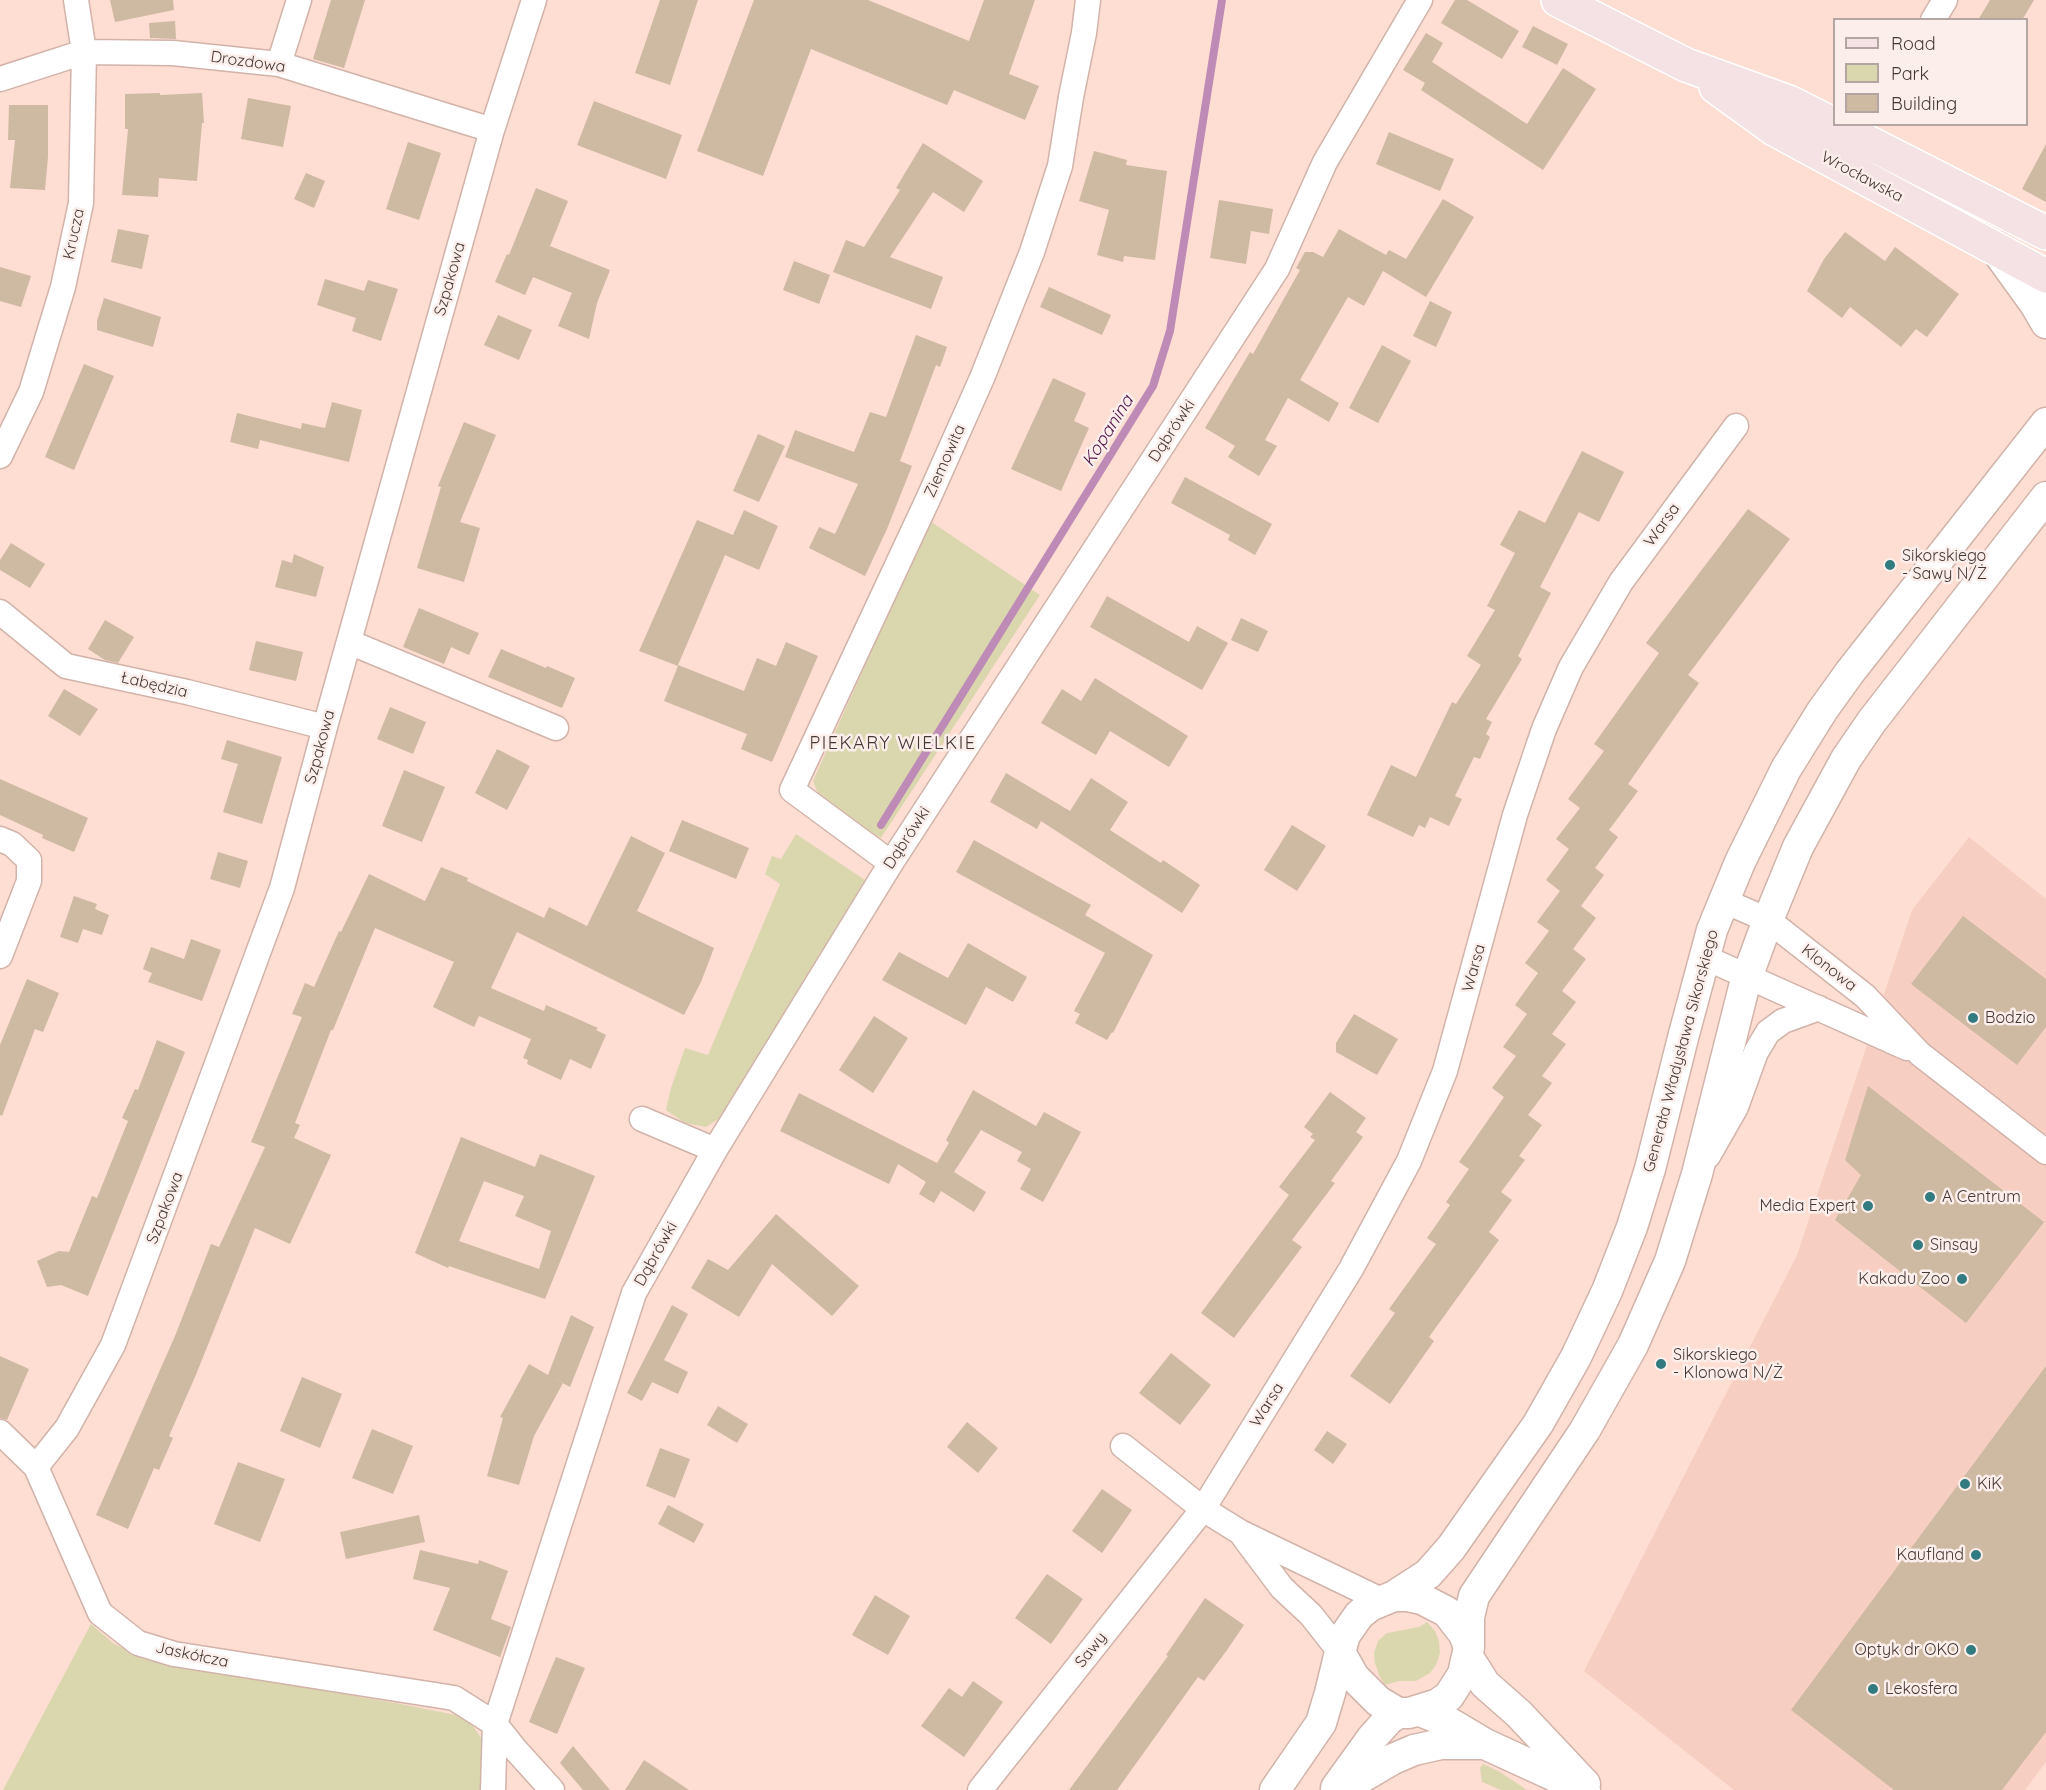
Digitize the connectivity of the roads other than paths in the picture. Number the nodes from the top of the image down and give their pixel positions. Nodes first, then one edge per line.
1 (76, 0) edge
2 (299, 0) edge
3 (534, 0) edge
4 (1088, 0) edge
5 (1420, 0) edge
6 (1558, 0) edge
7 (1944, 0) edge
8 (1934, 18) edge
9 (84, 52) junction
10 (279, 64) junction
11 (1686, 65) junction
12 (0, 79) edge
13 (1833, 119) edge
14 (1852, 126) edge
15 (492, 130) junction
16 (1871, 133) edge
17 (2046, 233) edge
18 (1996, 250) junction
19 (2046, 276) edge
20 (2046, 323) edge
21 (2046, 423) edge
22 (1736, 426) dead end
23 (0, 456) edge
24 (2046, 497) edge
25 (0, 612) edge
26 (349, 642) junction
27 (325, 727) junction
28 (556, 728) dead end
29 (0, 839) edge
30 (891, 863) junction
31 (1724, 901) junction
32 (1768, 920) junction
33 (0, 956) edge
34 (1704, 957) junction
35 (1747, 976) junction
36 (1819, 1008) junction
37 (1920, 1054) junction
38 (642, 1119) dead end
39 (715, 1150) junction
40 (2046, 1152) edge
41 (1697, 1174) junction
42 (0, 1432) edge
43 (1123, 1446) dead end
44 (36, 1467) junction
45 (1203, 1509) junction
46 (1240, 1532) junction
47 (1388, 1598) junction
48 (1340, 1652) junction
49 (1468, 1652) junction
50 (1409, 1712) junction
51 (495, 1724) junction
52 (1485, 1744) junction
53 (493, 1790) edge
54 (552, 1790) edge
55 (980, 1790) edge
56 (1275, 1790) edge
57 (1334, 1790) edge
58 (1340, 1790) edge
59 (1585, 1790) edge
60 (1591, 1790) edge

1 - 9 street, Krucza
2 - 10 street
3 - 15 street, Szpakowa
4 - 30 street, Ziemowita
5 - 30 street, Dąbrówki
6 - 11 main road, Wrocławska
7 - 8 street
9 - 10 street, Drozdowa
9 - 12 street, Drozdowa
9 - 23 street, Krucza
10 - 15 street, Drozdowa
11 - 13 main road, Wrocławska
11 - 18 main road, Wrocławska
14 - 16 main road, Wrocławska
15 - 26 street, Szpakowa
16 - 17 main road, Wrocławska
18 - 19 main road, Wrocławska
18 - 20 street
21 - 31 street, Generała Władysława Sikorskiego
22 - 45 street, Warsa
24 - 32 street
25 - 27 street, Łabędzia
26 - 27 street, Szpakowa
26 - 28 street
27 - 44 street, Szpakowa
29 - 33 street
30 - 39 street, Dąbrówki
31 - 32 street, Klonowa
31 - 34 street, Generała Władysława Sikorskiego
32 - 35 street
32 - 37 street, Klonowa
34 - 35 street, Klonowa
34 - 47 street, Generała Władysława Sikorskiego
35 - 36 street, Klonowa
35 - 41 street
36 - 37 street, Klonowa
36 - 41 street
37 - 40 street, Klonowa
38 - 39 street
39 - 51 street, Dąbrówki
41 - 49 street
42 - 44 street, Jaskółcza
43 - 45 street
44 - 51 street, Jaskółcza
45 - 46 street
45 - 55 street, Sawy
46 - 47 street
46 - 48 street
47 - 48 street
47 - 49 street
48 - 50 street
48 - 56 street
49 - 50 street
49 - 60 street
50 - 52 street
50 - 57 street
51 - 53 street, Dąbrówki
51 - 54 street, Jaskółcza
52 - 58 street
52 - 59 street

